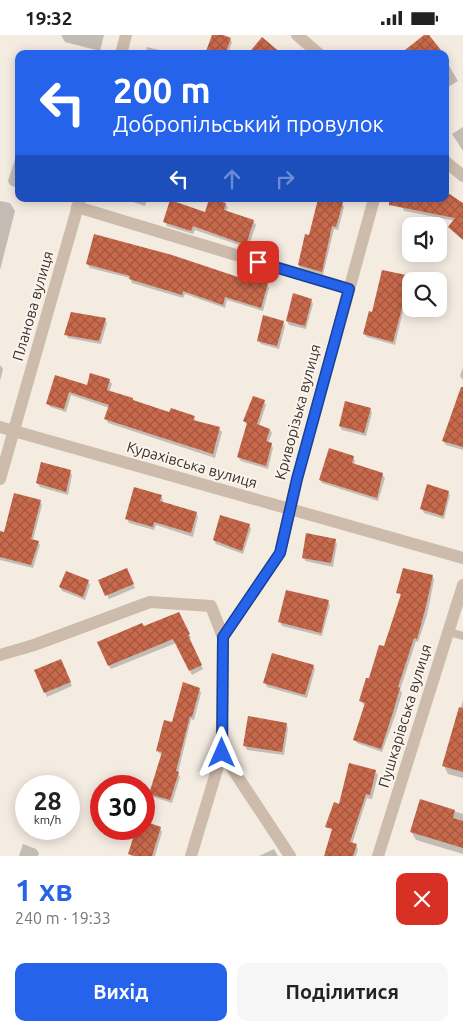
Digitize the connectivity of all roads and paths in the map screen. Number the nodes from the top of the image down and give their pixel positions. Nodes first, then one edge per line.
1 (126, 35) edge
2 (297, 35) edge
3 (122, 50) edge
4 (314, 50) edge
5 (449, 164) edge
6 (463, 176) edge
7 (373, 202) edge
8 (79, 203) edge
9 (349, 289) junction
10 (0, 427) edge
11 (14, 431) junction
12 (0, 479) edge
13 (290, 510) junction
14 (463, 558) edge
15 (463, 585) edge
16 (449, 632) junction
17 (463, 636) edge
18 (223, 637) junction
19 (0, 655) edge
20 (222, 753) junction
21 (191, 856) edge
22 (290, 856) edge
23 (378, 856) edge

1 - 3 street
2 - 4 street
5 - 6 street
7 - 9 street, Криворізька вулиця
8 - 9 street
8 - 11 street, Планова вулиця
9 - 13 street, Криворізька вулиця
10 - 11 street, Курахівська вулиця
11 - 12 street, Планова вулиця
11 - 13 street, Курахівська вулиця
13 - 14 street, Курахівська вулиця
13 - 18 street, Криворізька вулиця
15 - 16 street, Пушкарівська вулиця
16 - 17 lane
16 - 23 street, Пушкарівська вулиця
18 - 19 street
18 - 20 street
20 - 21 street
20 - 22 street

